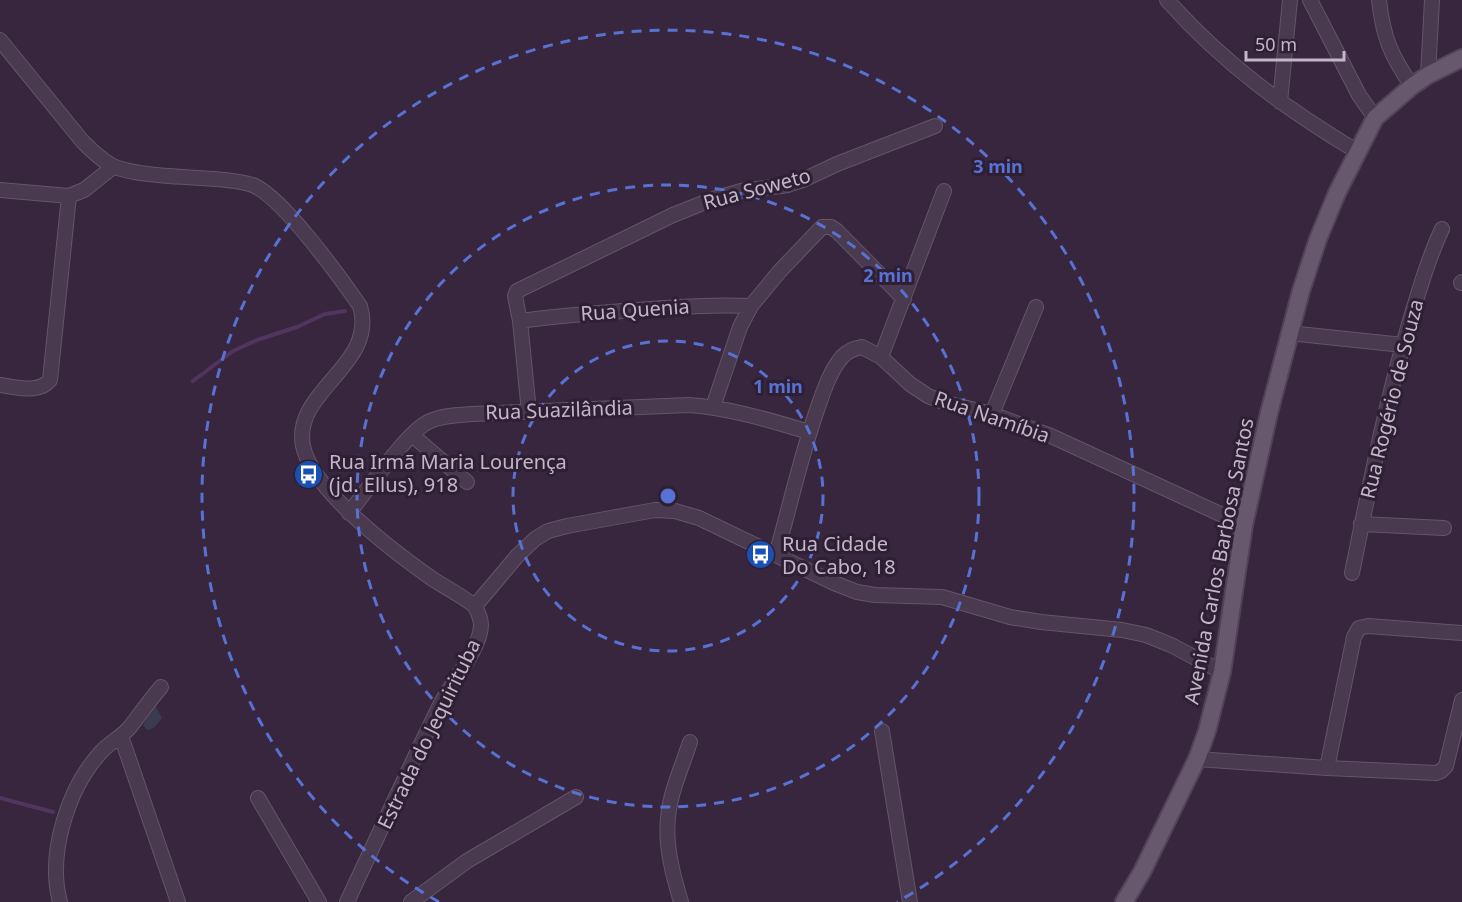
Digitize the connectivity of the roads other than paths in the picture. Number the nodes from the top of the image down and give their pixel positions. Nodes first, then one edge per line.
1 (1167, 0) edge
2 (1290, 0) edge
3 (1310, 0) edge
4 (1379, 0) edge
5 (1432, 0) edge
6 (0, 40) edge
7 (1462, 58) edge
8 (1428, 75) junction
9 (1412, 86) junction
10 (1280, 102) junction
11 (1375, 118) junction
12 (935, 126) dead end
13 (1358, 152) junction
14 (113, 167) junction
15 (0, 190) edge
16 (944, 191) dead end
17 (69, 196) junction
18 (1442, 229) dead end
19 (904, 299) junction
20 (751, 306) junction
21 (1036, 307) dead end
22 (520, 321) junction
23 (1289, 333) junction
24 (1403, 345) junction
25 (881, 357) junction
26 (0, 385) edge
27 (713, 407) junction
28 (529, 412) junction
29 (992, 414) junction
30 (809, 432) junction
31 (412, 435) junction
32 (467, 482) dead end
33 (350, 513) junction
34 (1361, 524) junction
35 (1244, 525) junction
36 (1444, 528) dead end
37 (776, 555) junction
38 (1352, 573) dead end
39 (475, 606) junction
40 (1462, 633) edge
41 (1222, 672) junction
42 (161, 687) dead end
43 (1462, 700) edge
44 (1460, 717) edge
45 (126, 731) junction
46 (882, 731) dead end
47 (690, 742) dead end
48 (1197, 759) junction
49 (1327, 768) junction
50 (576, 797) dead end
51 (258, 798) dead end
52 (60, 902) edge
53 (178, 902) edge
54 (319, 902) edge
55 (347, 902) edge
56 (411, 902) edge
57 (681, 902) edge
58 (910, 902) edge
59 (1124, 902) edge

1 - 10 street
2 - 10 street
3 - 11 street
4 - 9 street
5 - 8 street
6 - 14 street
7 - 8 main road, Avenida Carlos Barbosa Santos
8 - 9 main road, Avenida Carlos Barbosa Santos
9 - 11 main road, Avenida Carlos Barbosa Santos
10 - 13 street
11 - 13 main road, Avenida Carlos Barbosa Santos
12 - 22 street, Rua Soweto
13 - 23 main road, Avenida Carlos Barbosa Santos
14 - 17 street
14 - 33 street
15 - 17 street
16 - 19 street
17 - 26 street
18 - 24 street, Rua Rogério de Souza
19 - 20 street
19 - 25 street
20 - 22 street, Rua Quenia
20 - 27 street
21 - 29 street
22 - 28 street
23 - 24 street
23 - 35 main road, Avenida Carlos Barbosa Santos
24 - 34 street, Rua Rogério de Souza
25 - 29 street, Rua Namíbia
25 - 30 street, Rua Namíbia
27 - 28 street, Rua Suazilândia
27 - 30 street, Rua Suazilândia
28 - 31 street, Rua Suazilândia
29 - 35 street, Rua Namíbia
30 - 37 street, Rua Namíbia
31 - 32 street
31 - 33 street, Rua Suazilândia
33 - 39 street
34 - 36 street
34 - 38 street, Rua Rogério de Souza
35 - 41 main road, Avenida Carlos Barbosa Santos
37 - 39 street
37 - 41 street
39 - 55 street, Estrada do Jequirituba
40 - 49 street
41 - 48 main road, Avenida Carlos Barbosa Santos
42 - 45 street
43 - 44 street
44 - 49 street
45 - 52 street
45 - 53 street
46 - 58 street
47 - 57 street
48 - 49 street
48 - 59 main road, Avenida Carlos Barbosa Santos
50 - 56 street
51 - 54 street

